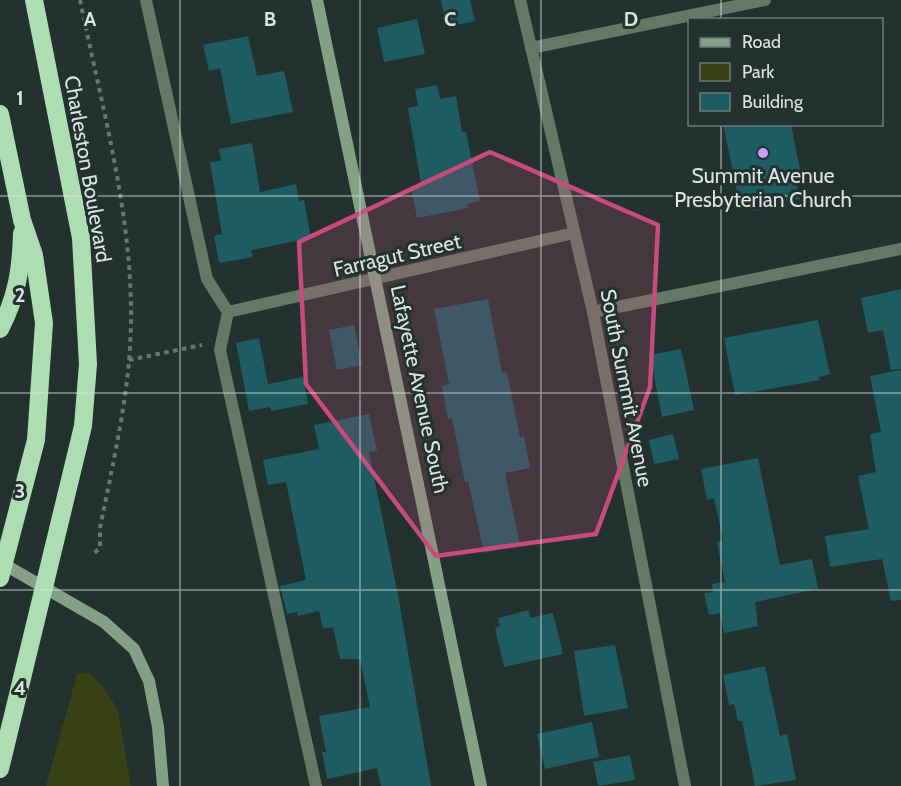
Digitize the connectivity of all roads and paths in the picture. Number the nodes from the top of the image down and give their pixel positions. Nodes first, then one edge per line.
1 (34, 0) edge
2 (80, 0) edge
3 (147, 0) edge
4 (317, 0) edge
5 (520, 0) edge
6 (765, 0) edge
7 (531, 48) junction
8 (0, 114) edge
9 (22, 219) junction
10 (574, 233) junction
11 (901, 249) edge
12 (377, 280) junction
13 (228, 312) junction
14 (592, 312) junction
15 (0, 329) edge
16 (222, 340) junction
17 (129, 360) junction
18 (93, 554) dead end
19 (1, 568) edge
20 (45, 588) junction
21 (0, 769) edge
22 (163, 786) edge
23 (316, 786) edge
24 (482, 786) edge
25 (685, 786) edge

1 - 20 highway, Charleston Boulevard
2 - 17 path
3 - 13 street
4 - 12 street, Lafayette Avenue South
5 - 7 street, South Summit Avenue
6 - 7 street
7 - 10 street, South Summit Avenue
8 - 9 highway
9 - 15 highway
9 - 19 highway
10 - 12 street, Farragut Street
10 - 14 street, South Summit Avenue
11 - 14 street
12 - 13 street, Farragut Street
12 - 24 street, Lafayette Avenue South
13 - 16 street
14 - 25 street, South Summit Avenue
16 - 17 path
16 - 23 street
17 - 18 path
19 - 20 street
20 - 21 highway, Charleston Boulevard
20 - 22 street

